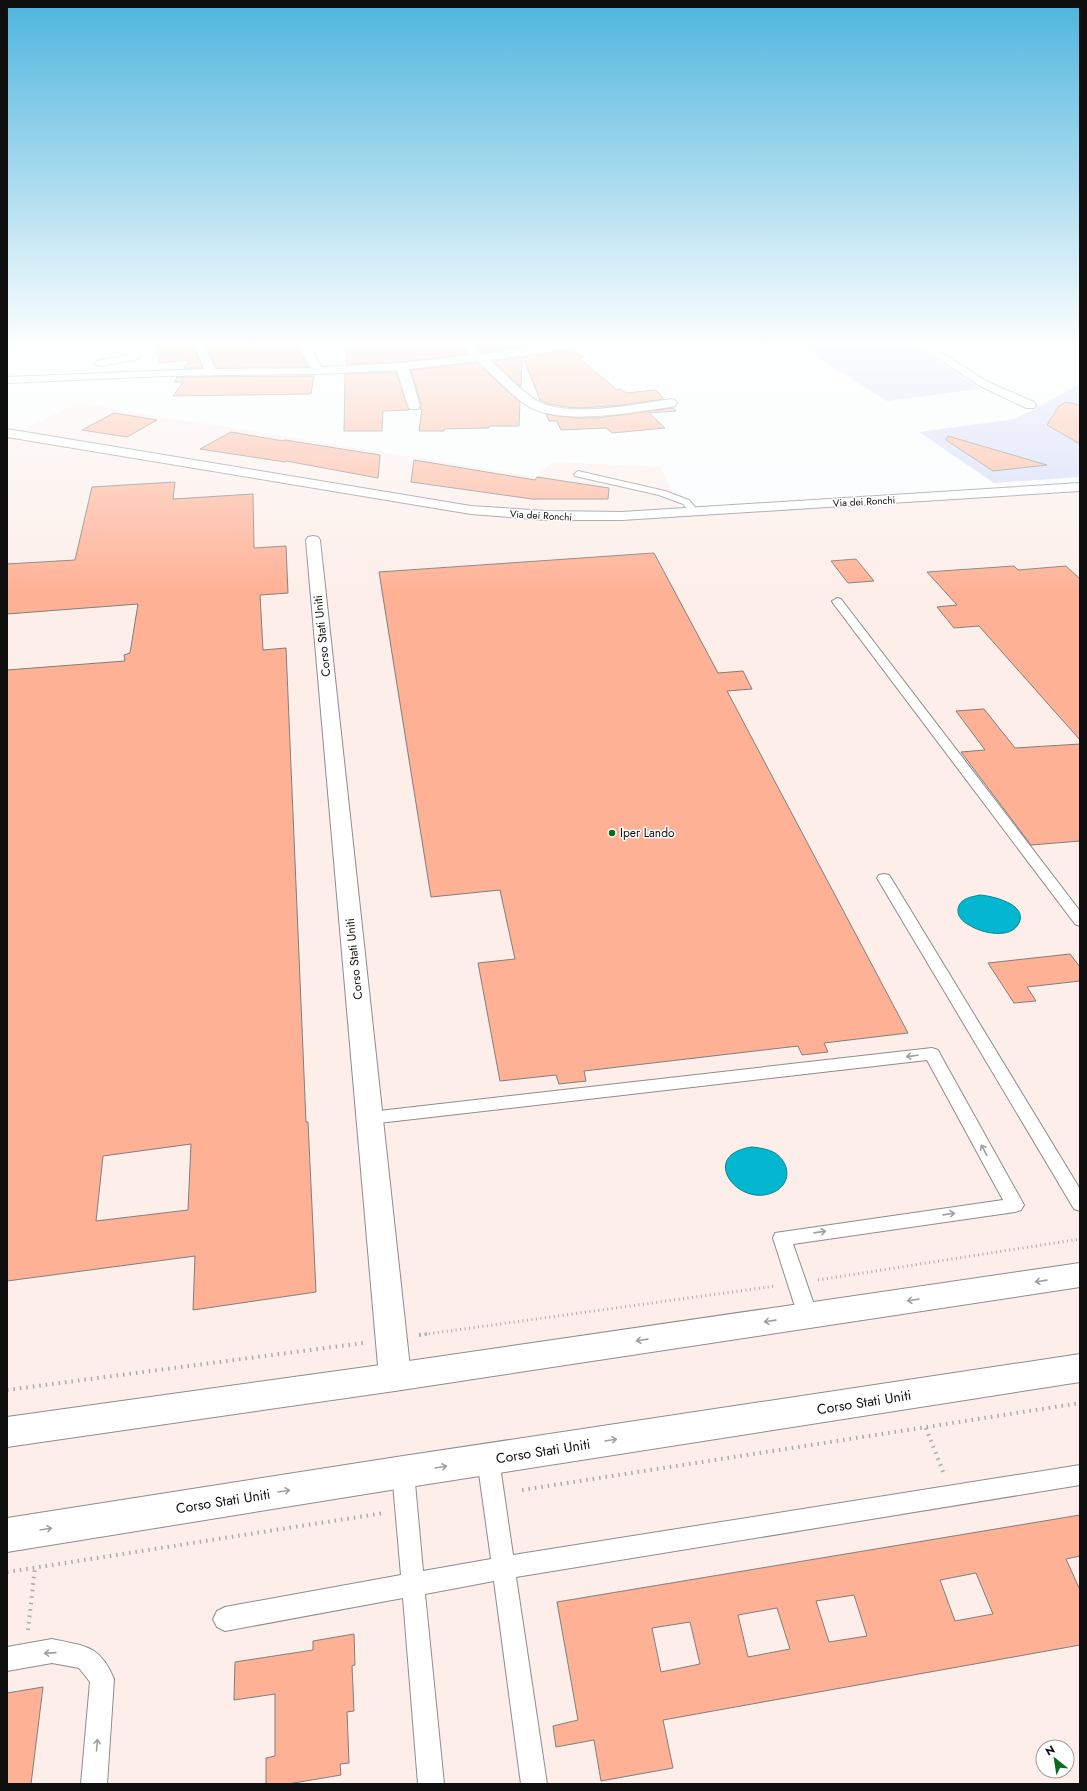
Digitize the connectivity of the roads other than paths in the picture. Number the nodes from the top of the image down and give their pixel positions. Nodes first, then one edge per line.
1 (7, 433) edge
2 (578, 474) dead end
3 (1080, 487) edge
4 (694, 512) junction
5 (313, 540) dead end
6 (837, 602) dead end
7 (884, 878) dead end
8 (1080, 921) edge
9 (370, 1118) junction
10 (1080, 1204) edge
11 (1080, 1276) edge
12 (808, 1316) junction
13 (1080, 1368) edge
14 (395, 1377) junction
15 (7, 1432) edge
16 (488, 1459) junction
17 (403, 1472) junction
18 (1080, 1475) edge
19 (7, 1536) edge
20 (503, 1568) junction
21 (414, 1584) junction
22 (226, 1619) dead end
23 (16, 1658) edge
24 (94, 1784) edge
25 (431, 1784) edge
26 (534, 1784) edge

1 - 4 street, Via dei Ronchi
2 - 4 lane
3 - 4 street, Via dei Ronchi
5 - 9 street, Corso Stati Uniti
6 - 8 lane
7 - 10 lane
12 -> 9 lane
9 - 14 street, Corso Stati Uniti
11 -> 12 street
12 -> 14 street
16 -> 13 street, Corso Stati Uniti
14 - 15 street
17 -> 16 street, Corso Stati Uniti
16 - 20 lane
19 -> 17 street, Corso Stati Uniti
17 - 21 lane
18 - 20 lane
20 - 21 lane
20 - 26 lane
21 - 22 lane
21 - 25 lane
24 -> 23 lane

